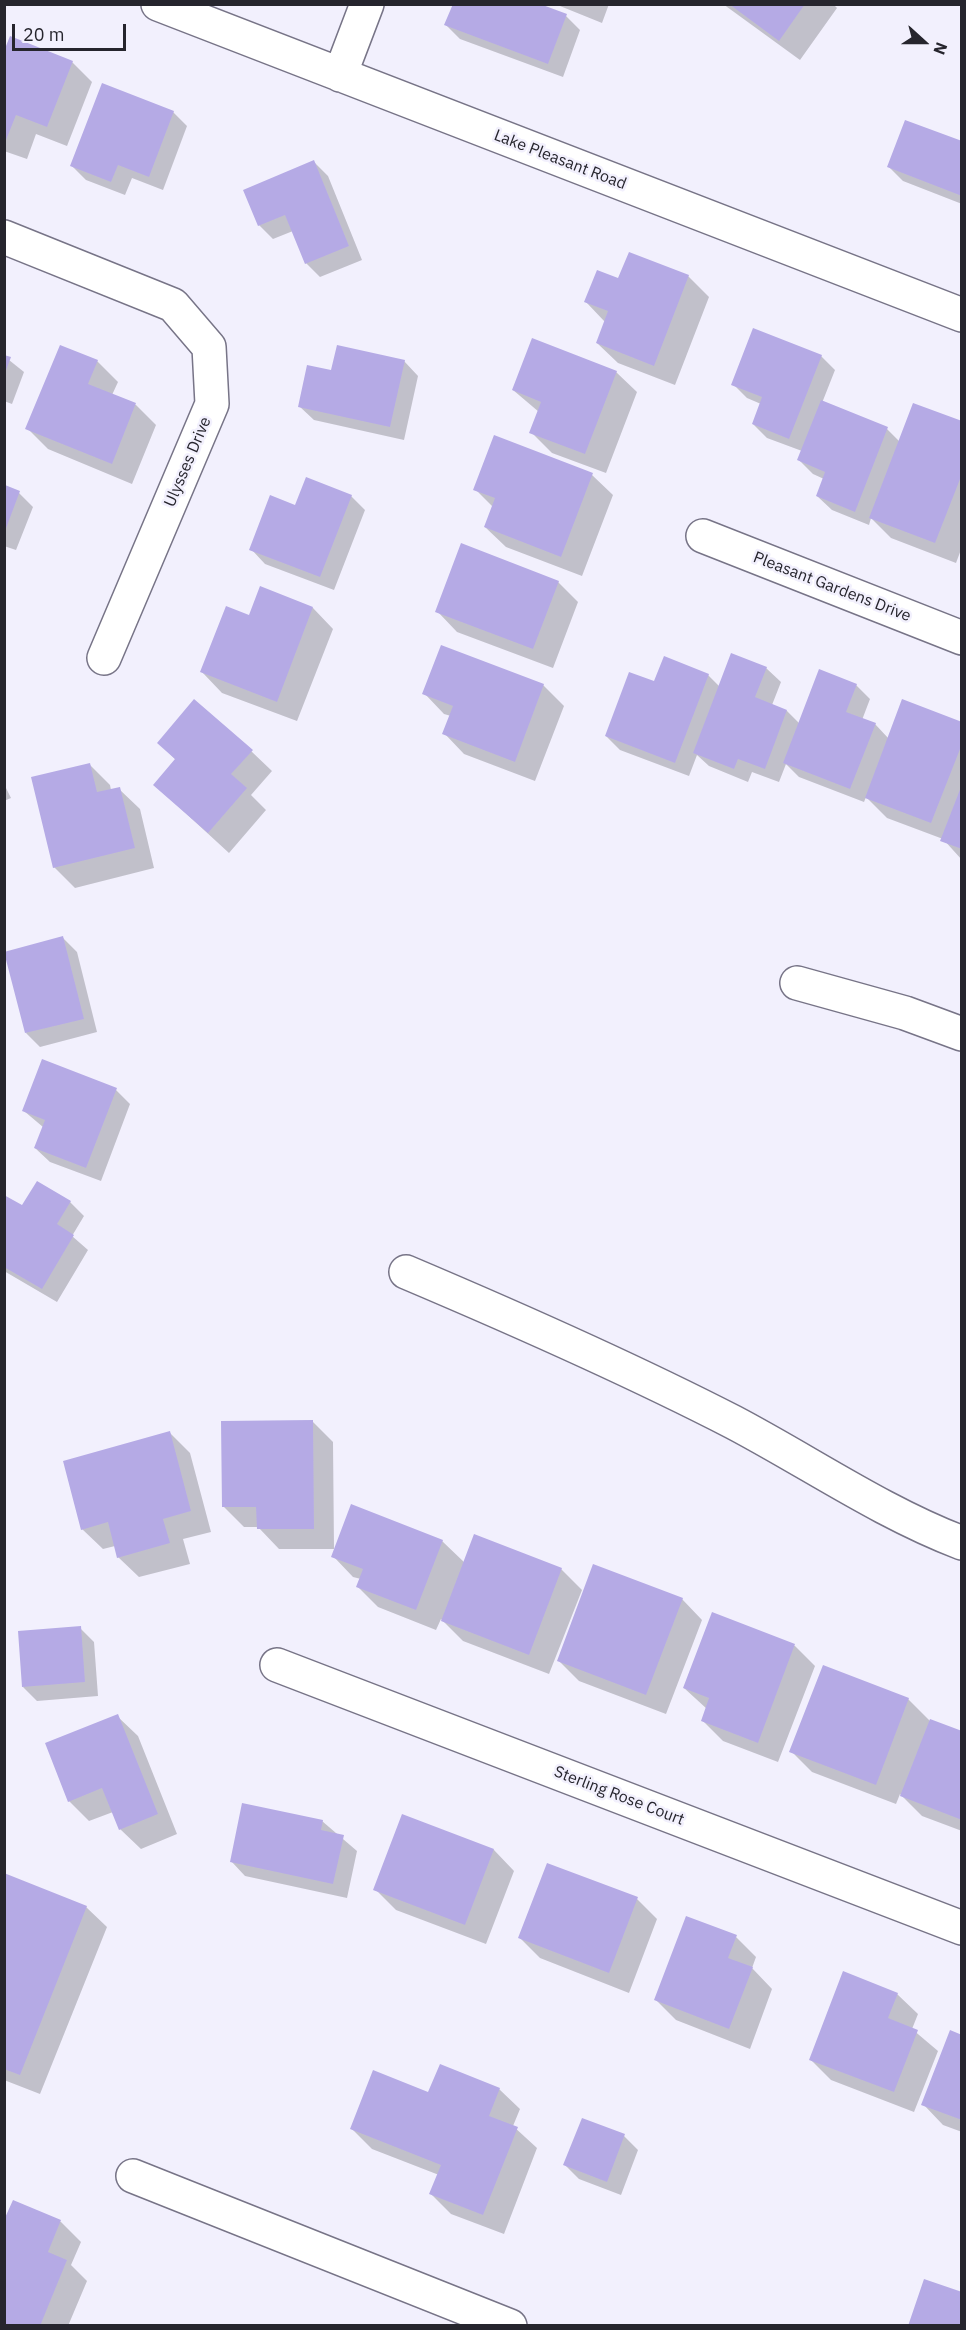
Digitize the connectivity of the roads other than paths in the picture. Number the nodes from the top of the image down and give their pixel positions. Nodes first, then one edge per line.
1 (159, 4) edge
2 (367, 4) edge
3 (339, 75) junction
4 (4, 237) edge
5 (962, 315) edge
6 (703, 536) dead end
7 (962, 638) edge
8 (104, 658) dead end
9 (797, 983) dead end
10 (962, 1034) edge
11 (406, 1272) dead end
12 (962, 1543) edge
13 (277, 1665) dead end
14 (962, 1928) edge
15 (133, 2176) dead end
16 (510, 2325) edge

1 - 3 street, Lake Pleasant Road
2 - 3 street
3 - 5 street, Lake Pleasant Road
4 - 8 street, Ulysses Drive
6 - 7 street, Pleasant Gardens Drive
9 - 10 street
11 - 12 street
13 - 14 street, Sterling Rose Court
15 - 16 street

